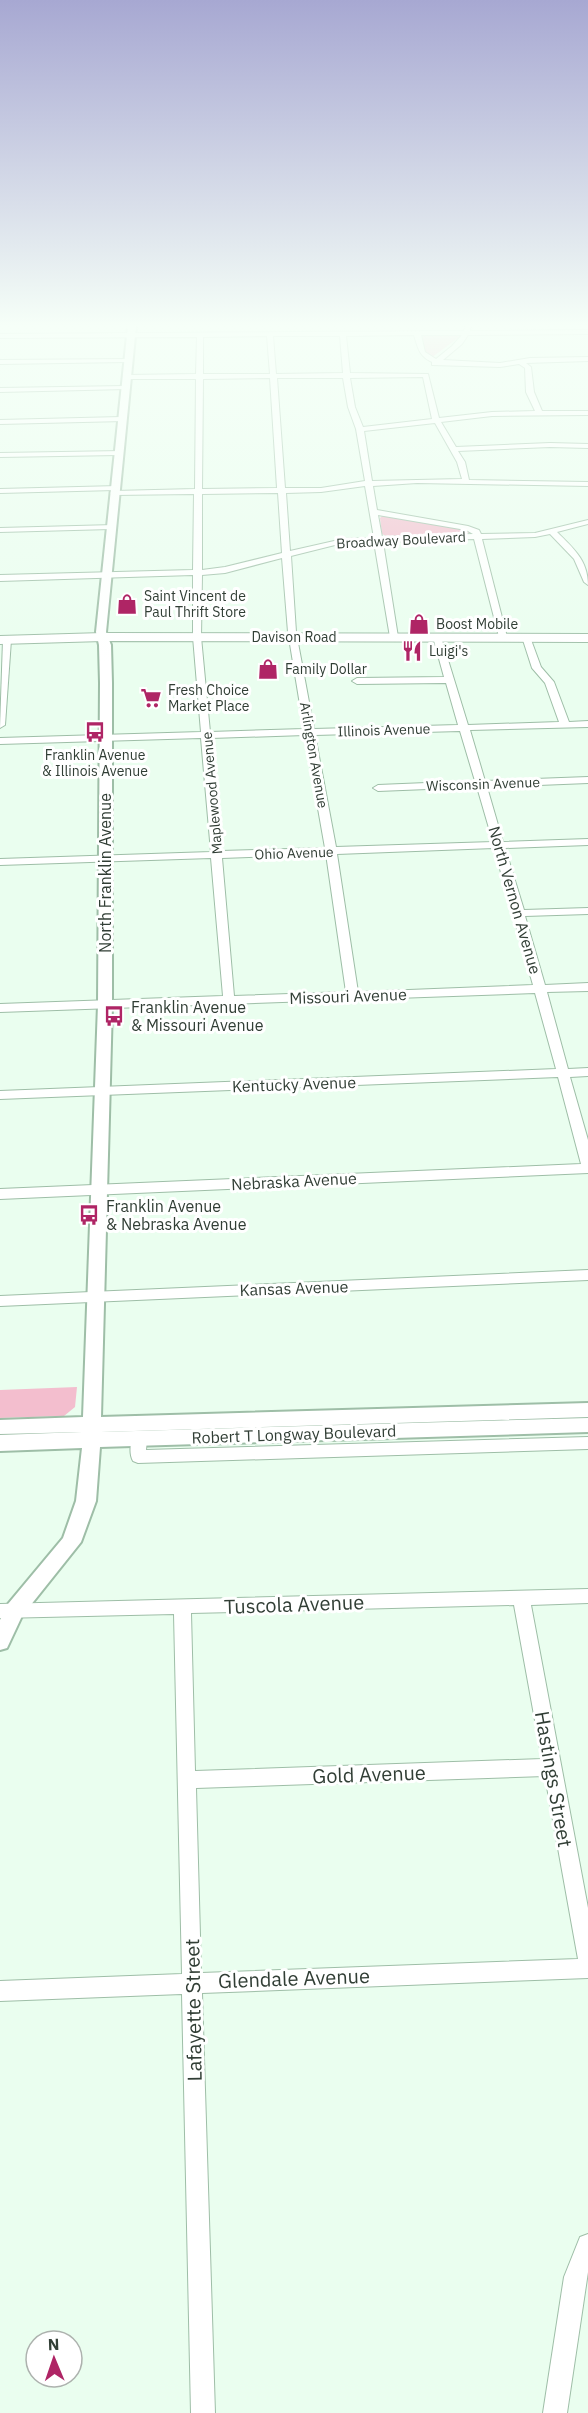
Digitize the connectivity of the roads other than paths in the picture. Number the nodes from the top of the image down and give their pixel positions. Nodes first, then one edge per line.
1 (120, 439) edge
2 (198, 439) edge
3 (276, 439) edge
4 (362, 439) edge
5 (447, 439) edge
6 (588, 446) edge
7 (453, 449) junction
8 (119, 453) junction
9 (0, 455) edge
10 (466, 482) junction
11 (369, 484) junction
12 (588, 484) edge
13 (0, 491) edge
14 (115, 491) junction
15 (280, 491) junction
16 (198, 492) junction
17 (374, 512) junction
18 (588, 522) edge
19 (111, 527) junction
20 (0, 530) edge
21 (553, 532) junction
22 (476, 536) junction
23 (378, 539) junction
24 (286, 554) junction
25 (578, 558) junction
26 (588, 560) edge
27 (0, 572) edge
28 (197, 572) junction
29 (107, 574) junction
30 (0, 578) edge
31 (588, 582) edge
32 (104, 637) junction
33 (197, 637) junction
34 (293, 637) junction
35 (394, 637) junction
36 (437, 637) junction
37 (502, 637) junction
38 (526, 637) junction
39 (588, 638) edge
40 (4, 640) edge
41 (449, 680) junction
42 (357, 681) dead end
43 (1, 689) edge
44 (565, 724) junction
45 (588, 724) edge
46 (0, 725) edge
47 (463, 727) junction
48 (309, 732) junction
49 (207, 735) junction
50 (105, 738) junction
51 (0, 741) edge
52 (588, 780) edge
53 (481, 784) junction
54 (378, 788) dead end
55 (588, 842) edge
56 (499, 845) junction
57 (331, 851) junction
58 (218, 855) junction
59 (105, 859) junction
60 (0, 862) edge
61 (588, 911) edge
62 (519, 913) junction
63 (588, 987) edge
64 (540, 989) junction
65 (353, 996) junction
66 (229, 1001) junction
67 (105, 1005) junction
68 (0, 1008) edge
69 (588, 1072) edge
70 (563, 1073) junction
71 (103, 1091) junction
72 (0, 1095) edge
73 (588, 1166) edge
74 (100, 1190) junction
75 (0, 1194) edge
76 (588, 1275) edge
77 (96, 1296) junction
78 (0, 1300) edge
79 (588, 1410) edge
80 (588, 1425) edge
81 (0, 1427) edge
82 (92, 1431) junction
83 (139, 1439) junction
84 (0, 1443) edge
85 (588, 1443) edge
86 (588, 1596) edge
87 (521, 1598) junction
88 (182, 1608) junction
89 (8, 1611) edge
90 (0, 1641) edge
91 (552, 1767) junction
92 (187, 1780) junction
93 (588, 1960) edge
94 (588, 1968) edge
95 (192, 1982) junction
96 (0, 1990) edge
97 (588, 2245) edge
98 (203, 2413) edge
99 (555, 2413) edge

1 - 8 street, North Franklin Avenue
2 - 16 street, Maplewood Avenue
3 - 15 street, Arlington Avenue
4 - 11 street
5 - 7 street
6 - 7 street
7 - 10 street
8 - 9 street
8 - 14 street, North Franklin Avenue
10 - 11 street
10 - 12 street
11 - 15 street
11 - 17 street
13 - 14 street
14 - 16 street
14 - 19 street, North Franklin Avenue
15 - 16 street
15 - 24 street, Arlington Avenue
16 - 28 street, Maplewood Avenue
17 - 22 street
17 - 23 street
18 - 21 street, Broadway Boulevard
19 - 20 street
19 - 29 street, North Franklin Avenue
21 - 22 street, Broadway Boulevard
21 - 25 street
22 - 23 street, Broadway Boulevard
22 - 37 street
23 - 24 street, Broadway Boulevard
23 - 35 street
24 - 28 street, Broadway Boulevard
24 - 34 street, Arlington Avenue
25 - 26 street
25 - 31 street
27 - 29 street, Broadway Boulevard
28 - 29 street, Broadway Boulevard
28 - 33 street, Maplewood Avenue
29 - 30 street, Broadway Boulevard
29 - 32 street, North Franklin Avenue
32 - 33 main road, Davison Road
32 - 40 main road, Davison Road
32 - 50 street, North Franklin Avenue
33 - 34 main road, Davison Road
33 - 49 street, Maplewood Avenue
34 - 35 main road, Davison Road
34 - 48 street, Arlington Avenue
35 - 36 main road, Davison Road
36 - 37 main road, Davison Road
36 - 41 street, North Vernon Avenue
37 - 38 main road, Davison Road
38 - 39 main road, Davison Road
38 - 44 street
40 - 43 street
41 - 42 street
41 - 47 street, North Vernon Avenue
43 - 46 street
44 - 45 street, Illinois Avenue
44 - 47 street, Illinois Avenue
47 - 48 street, Illinois Avenue
47 - 53 street, North Vernon Avenue
48 - 49 street, Illinois Avenue
48 - 57 street, Arlington Avenue
49 - 50 street, Illinois Avenue
49 - 58 street, Maplewood Avenue
50 - 51 street, Illinois Avenue
50 - 59 street, North Franklin Avenue
52 - 53 street, Wisconsin Avenue
53 - 54 street, Wisconsin Avenue
53 - 56 street, North Vernon Avenue
55 - 56 street, Ohio Avenue
56 - 57 street, Ohio Avenue
56 - 62 street, North Vernon Avenue
57 - 58 street, Ohio Avenue
57 - 65 street, Arlington Avenue
58 - 59 street, Ohio Avenue
58 - 66 street, Maplewood Avenue
59 - 60 street, Ohio Avenue
59 - 67 street, North Franklin Avenue
61 - 62 street
62 - 64 street, North Vernon Avenue
63 - 64 street, Missouri Avenue
64 - 65 street, Missouri Avenue
64 - 70 street, North Vernon Avenue
65 - 66 street, Missouri Avenue
66 - 67 street, Missouri Avenue
67 - 68 street, Missouri Avenue
67 - 71 street, North Franklin Avenue
69 - 70 street, Kentucky Avenue
70 - 71 street, Kentucky Avenue
70 - 73 street, North Vernon Avenue
71 - 72 street, Kentucky Avenue
71 - 74 street, North Franklin Avenue
73 - 74 street, Nebraska Avenue
74 - 75 street, Nebraska Avenue
74 - 77 street, North Franklin Avenue
76 - 77 street, Kansas Avenue
77 - 78 street, Kansas Avenue
77 - 82 street, North Franklin Avenue
79 - 82 street, Robert T Longway Boulevard
80 - 83 street, Robert T Longway Boulevard
81 - 82 street, Robert T Longway Boulevard
82 - 83 street, Robert T Longway Boulevard
82 - 84 street, Robert T Longway Boulevard
82 - 89 street, North Franklin Avenue
83 - 85 street
86 - 87 street, Tuscola Avenue
87 - 88 street, Tuscola Avenue
87 - 91 street, Hastings Street
88 - 89 street, Tuscola Avenue
88 - 92 street, Lafayette Street
89 - 90 street, North Franklin Avenue
91 - 92 street, Gold Avenue
91 - 93 street, Hastings Street
92 - 95 street, Lafayette Street
94 - 95 street, Glendale Avenue
95 - 96 street, Glendale Avenue
95 - 98 street, Lafayette Street
97 - 99 street

